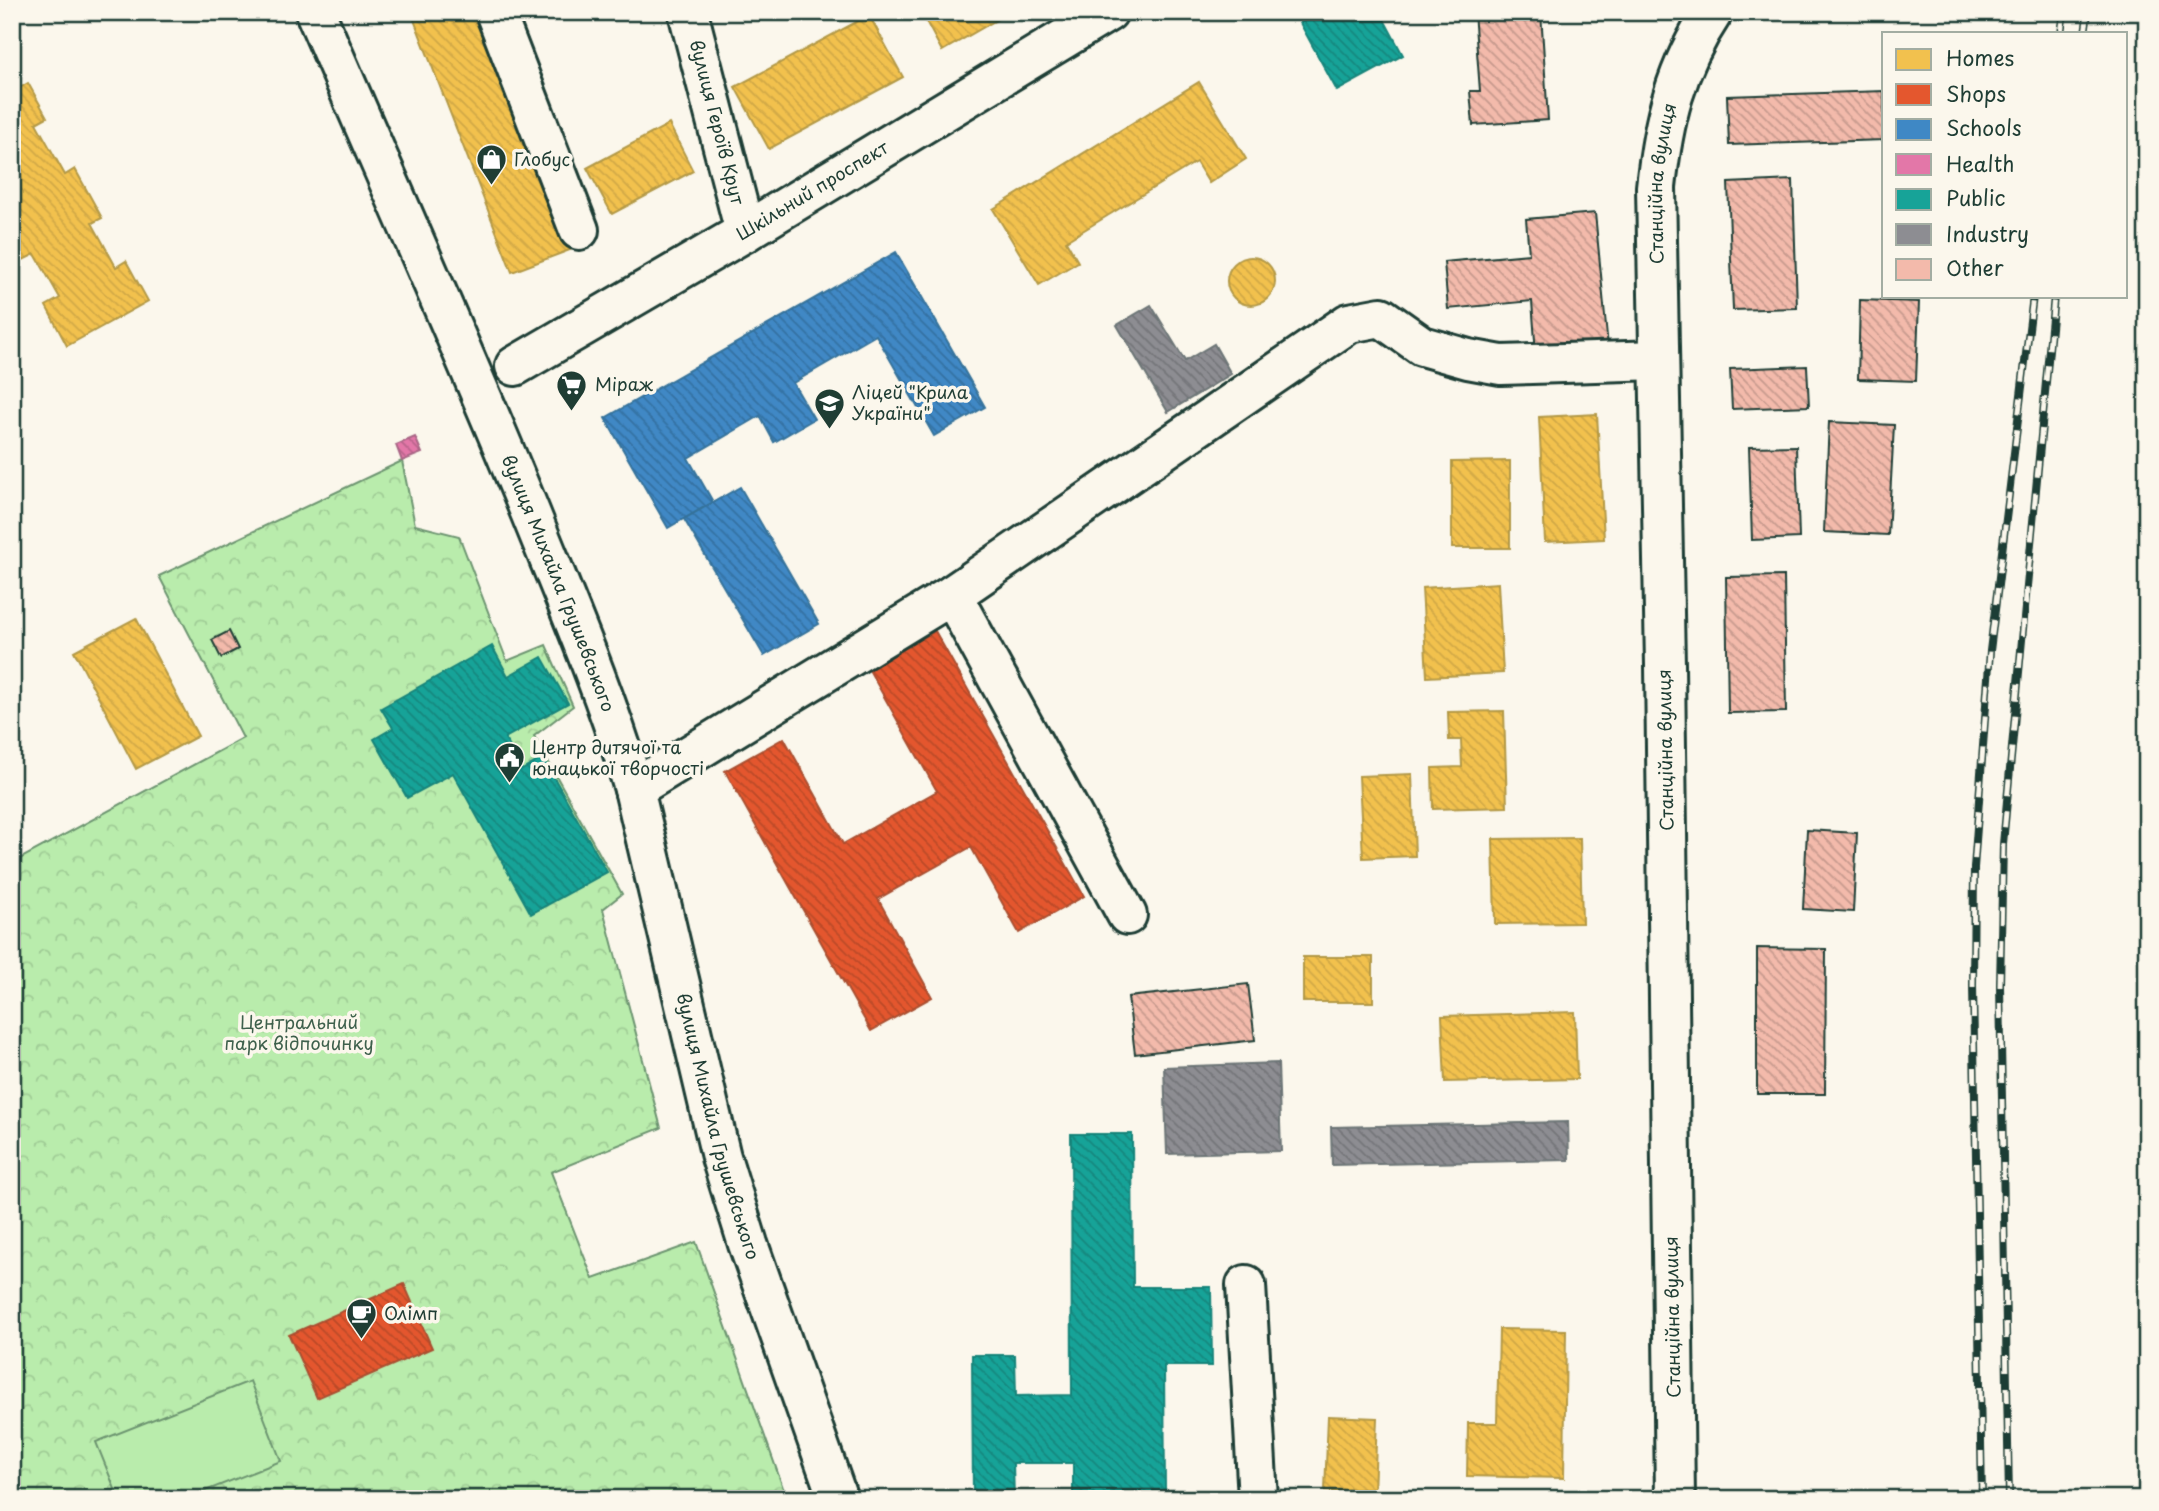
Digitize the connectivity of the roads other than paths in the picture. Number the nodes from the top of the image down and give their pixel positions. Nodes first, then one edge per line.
1 (314, 12) edge
2 (495, 12) edge
3 (688, 12) edge
4 (1108, 12) edge
5 (1713, 12) edge
6 (1056, 27) edge
7 (579, 230) dead end
8 (745, 232) junction
9 (1659, 360) junction
10 (515, 366) dead end
11 (952, 595) junction
12 (634, 789) junction
13 (1127, 915) dead end
14 (1245, 1284) dead end
15 (838, 1499) edge
16 (1258, 1499) edge
17 (1675, 1499) edge

1 - 12 street, вулиця Михайла Грушевського
2 - 7 street
3 - 8 street, вулиця Героїв Крут
4 - 6 street, Шкільний проспект
5 - 9 street, Станційна вулиця
6 - 8 street, Шкільний проспект
8 - 10 street, Шкільний проспект
9 - 11 street
9 - 17 street, Станційна вулиця
11 - 12 street
11 - 13 street
12 - 15 street, вулиця Михайла Грушевського
14 - 16 street

